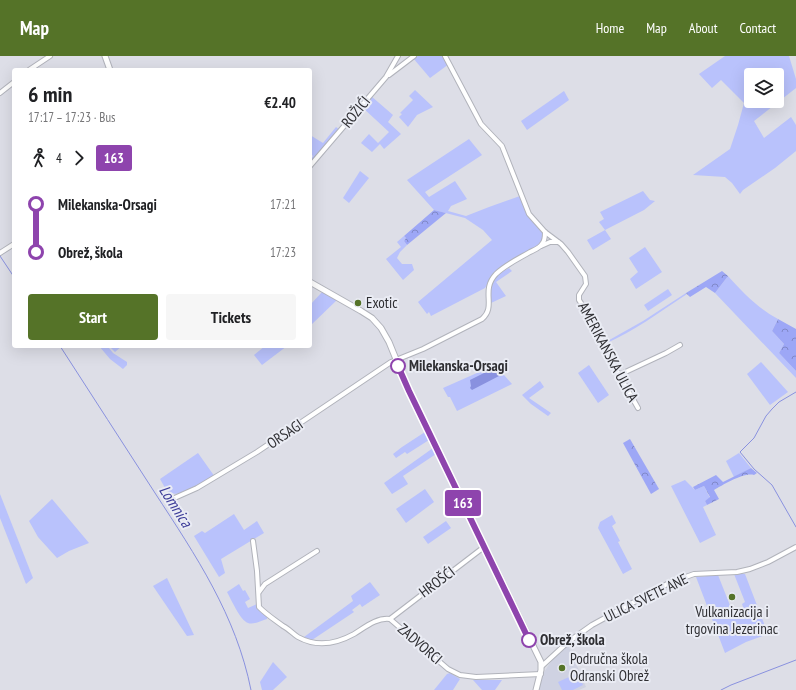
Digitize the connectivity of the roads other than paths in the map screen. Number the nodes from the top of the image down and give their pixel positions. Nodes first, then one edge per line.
1 (50, 56) edge
2 (105, 56) edge
3 (398, 56) edge
4 (414, 56) edge
5 (445, 56) edge
6 (33, 68) edge
7 (109, 68) edge
8 (386, 77) junction
9 (12, 84) edge
10 (0, 93) edge
11 (312, 164) edge
12 (545, 232) junction
13 (558, 242) junction
14 (12, 245) edge
15 (540, 246) junction
16 (0, 253) edge
17 (312, 283) edge
18 (680, 345) dead end
19 (396, 360) junction
20 (619, 375) junction
21 (638, 408) dead end
22 (170, 500) dead end
23 (253, 541) dead end
24 (484, 547) junction
25 (796, 547) edge
26 (317, 551) dead end
27 (258, 594) junction
28 (390, 619) junction
29 (542, 666) junction
30 (541, 674) junction
31 (536, 690) edge

1 - 6 street
2 - 7 main road
3 - 8 street, ROŽIĆI
4 - 8 street
5 - 12 street, AMERIKANSKA ULICA
8 - 11 street, ROŽIĆI
9 - 10 street
12 - 13 street, AMERIKANSKA ULICA
12 - 15 street
13 - 15 street, ORSAGI
13 - 20 street, AMERIKANSKA ULICA
14 - 16 street
15 - 19 street, ORSAGI
17 - 19 main road
18 - 20 street
19 - 22 street, ORSAGI
19 - 24 main road
20 - 21 street, AMERIKANSKA ULICA
23 - 27 street, ZADVORCI
24 - 28 street, HROŠĆI
24 - 29 main road
25 - 29 street, ULICA SVETE ANE
26 - 27 street
27 - 28 street, ZADVORCI
28 - 30 street, ZADVORCI
29 - 30 main road
30 - 31 main road

